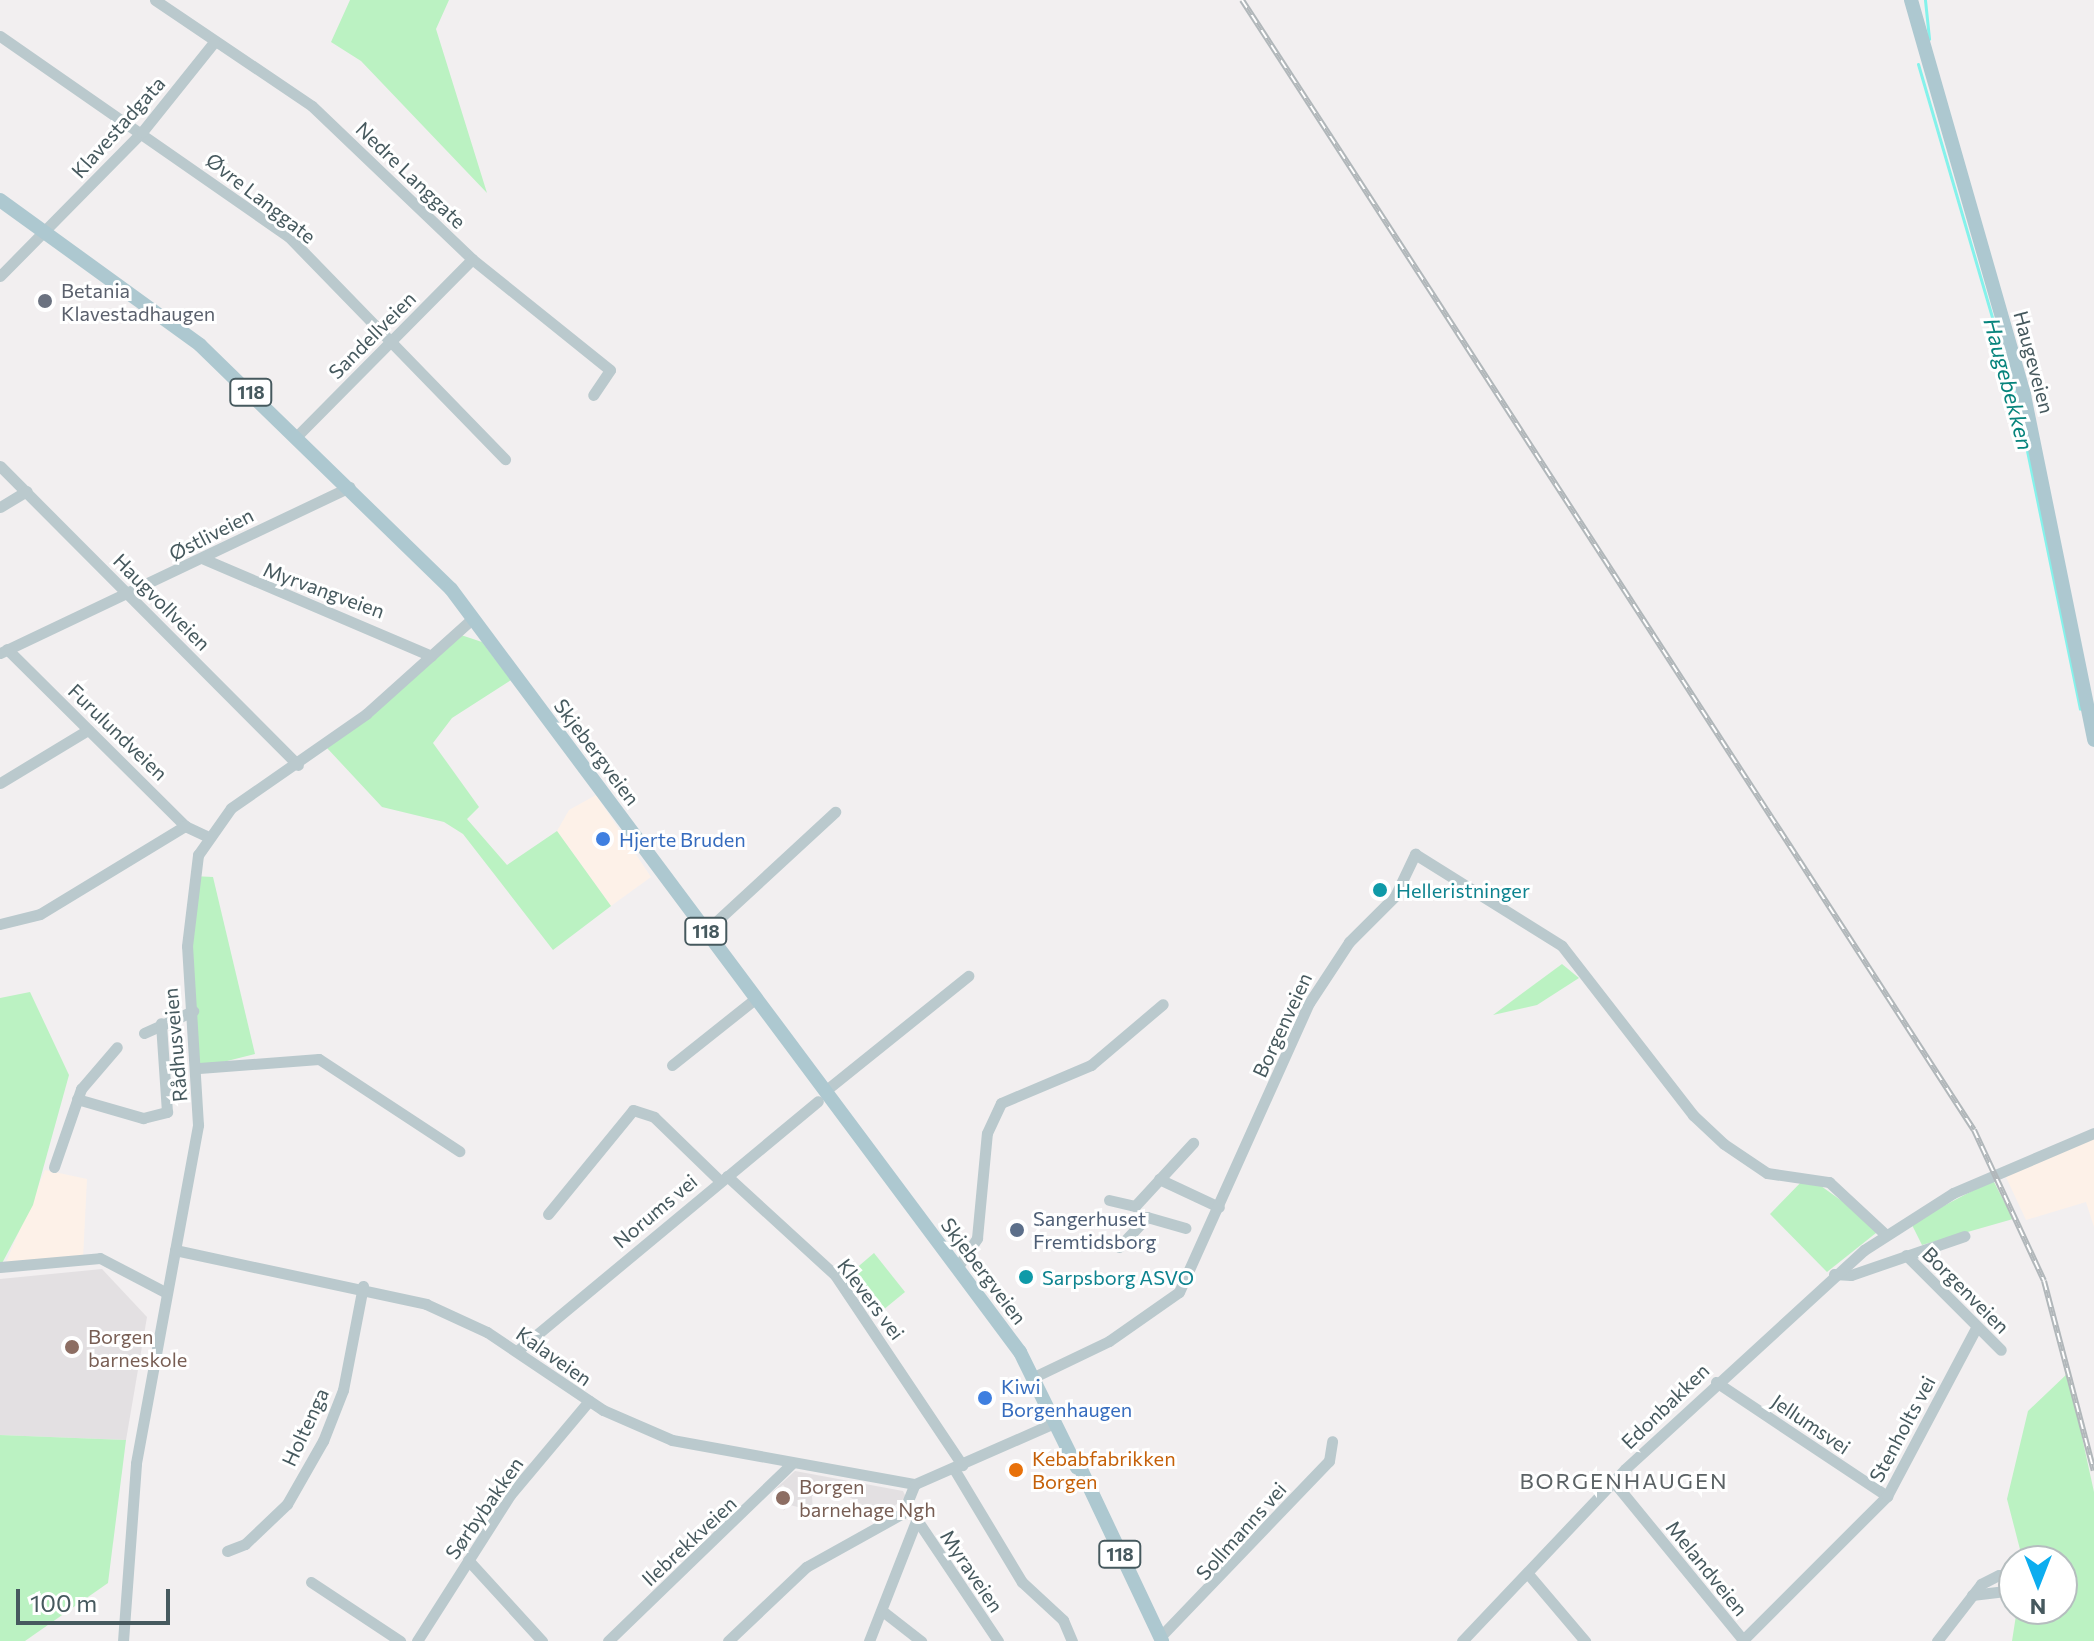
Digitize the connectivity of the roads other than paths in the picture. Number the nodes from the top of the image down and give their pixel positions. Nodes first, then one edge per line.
1 (155, 0) edge
2 (1911, 0) edge
3 (0, 36) edge
4 (214, 42) junction
5 (142, 132) junction
6 (0, 200) edge
7 (43, 230) junction
8 (472, 259) junction
9 (0, 276) edge
10 (394, 340) junction
11 (593, 395) dead end
12 (297, 436) junction
13 (505, 459) dead end
14 (0, 466) edge
15 (350, 487) junction
16 (27, 491) junction
17 (0, 507) edge
18 (204, 559) junction
19 (128, 594) junction
20 (473, 618) junction
21 (3, 651) edge
22 (431, 656) junction
23 (88, 730) junction
24 (2094, 740) edge
25 (298, 765) junction
26 (0, 783) edge
27 (835, 812) dead end
28 (185, 826) junction
29 (206, 836) junction
30 (0, 924) edge
31 (706, 931) junction
32 (968, 976) dead end
33 (755, 999) junction
34 (1163, 1004) dead end
35 (193, 1011) junction
36 (161, 1023) junction
37 (144, 1033) dead end
38 (117, 1047) dead end
39 (672, 1065) dead end
40 (199, 1068) junction
41 (822, 1096) junction
42 (77, 1099) junction
43 (2094, 1133) edge
44 (1193, 1143) dead end
45 (459, 1151) dead end
46 (54, 1167) dead end
47 (723, 1179) junction
48 (1159, 1179) junction
49 (1109, 1200) dead end
50 (1219, 1207) junction
51 (548, 1214) dead end
52 (1185, 1228) dead end
53 (1885, 1234) junction
54 (1964, 1236) dead end
55 (1119, 1247) dead end
56 (175, 1250) junction
57 (1906, 1255) junction
58 (0, 1267) edge
59 (957, 1268) junction
60 (1834, 1274) junction
61 (363, 1286) junction
62 (165, 1292) junction
63 (1977, 1326) junction
64 (2001, 1350) dead end
65 (517, 1351) junction
66 (1034, 1377) junction
67 (1716, 1382) junction
68 (589, 1401) junction
69 (1055, 1424) junction
70 (1332, 1441) dead end
71 (791, 1464) junction
72 (958, 1467) junction
73 (1613, 1481) junction
74 (915, 1484) junction
75 (1887, 1496) junction
76 (909, 1508) junction
77 (916, 1521) junction
78 (227, 1551) dead end
79 (468, 1560) junction
80 (1529, 1575) junction
81 (1998, 1578) edge
82 (311, 1582) dead end
83 (1972, 1595) junction
84 (1998, 1596) edge
85 (885, 1613) junction
86 (1161, 1639) edge
87 (123, 1641) edge
88 (400, 1641) edge
89 (417, 1641) edge
90 (542, 1641) edge
91 (608, 1641) edge
92 (728, 1641) edge
93 (869, 1641) edge
94 (921, 1641) edge
95 (998, 1641) edge
96 (1072, 1641) edge
97 (1462, 1641) edge
98 (1585, 1641) edge
99 (1743, 1641) edge
100 (1937, 1641) edge

1 - 4 street, Nedre Langgate
2 - 24 main road, Haugeveien
3 - 5 street, Øvre Langgate
4 - 5 street, Klavestadgata
4 - 8 street, Nedre Langgate
5 - 7 street, Klavestadgata
5 - 10 street, Øvre Langgate
6 - 7 main road, Skjebergveien / 118
7 - 9 street, Klavestadgata
7 - 12 main road, Skjebergveien / 118
8 - 10 street, Sandellveien
8 - 11 street, Nedre Langgate
10 - 12 street, Sandellveien
10 - 13 street, Øvre Langgate
12 - 15 main road, Skjebergveien / 118
14 - 16 street, Haugvollveien
15 - 18 street, Østliveien
15 - 20 main road, Skjebergveien / 118
16 - 17 street
16 - 19 street, Haugvollveien
18 - 19 street, Østliveien
18 - 22 street, Myrvangveien
19 - 21 street, Østliveien
19 - 25 street, Haugvollveien
20 - 22 street
20 - 31 main road, Skjebergveien / 118
21 - 23 street, Furulundveien
22 - 25 street
23 - 26 street
23 - 28 street, Furulundveien
25 - 29 street
27 - 31 street
28 - 29 street, Furulundveien
28 - 30 street
29 - 35 street, Rådhusveien
31 - 33 main road, Skjebergveien / 118
32 - 41 street, Norums vei
33 - 39 street
33 - 41 main road, Skjebergveien / 118
34 - 59 street
35 - 36 street
35 - 40 street, Rådhusveien
36 - 37 street
36 - 42 street
38 - 42 street
40 - 45 street
40 - 56 street, Rådhusveien
41 - 47 street, Norums vei
41 - 59 main road, Skjebergveien / 118
42 - 46 street
43 - 53 street, Edonbakken
44 - 48 street
47 - 51 street, Klevers vei
47 - 65 street, Norums vei
47 - 72 street, Klevers vei
48 - 49 street
48 - 50 street
50 - 53 street, Borgenveien
50 - 66 street, Borgenveien
52 - 55 street
53 - 60 street, Edonbakken
54 - 57 street
56 - 61 street, Kalaveien
56 - 62 street, Rådhusveien
57 - 60 street
57 - 63 street, Borgenveien
58 - 62 street
59 - 66 main road, Skjebergveien / 118
60 - 67 street, Edonbakken
61 - 65 street, Kalaveien
61 - 78 street, Holtenga
62 - 87 street, Rådhusveien
63 - 64 street, Borgenveien
63 - 75 street, Stenholts vei
65 - 68 street, Kalaveien
66 - 69 main road, Skjebergveien / 118
67 - 73 street, Edonbakken
67 - 75 street, Jellumsvei
68 - 71 street, Kalaveien
68 - 79 street, Sørbybakken
69 - 72 street
69 - 86 main road, Skjebergveien / 118
70 - 86 street, Sollmanns vei
71 - 74 street, Kalaveien
71 - 91 street, Ilebrekkveien
72 - 74 street
72 - 96 street, Klevers vei
73 - 80 street, Edonbakken
73 - 99 street, Melandveien
74 - 76 street
75 - 99 street, Stenholts vei
76 - 77 street, Myraveien
76 - 92 street
77 - 85 street
77 - 95 street, Myraveien
79 - 89 street, Sørbybakken
79 - 90 street
80 - 97 street, Edonbakken
80 - 98 street
81 - 83 street
82 - 88 street
83 - 84 street
83 - 100 street
85 - 93 street
85 - 94 street

